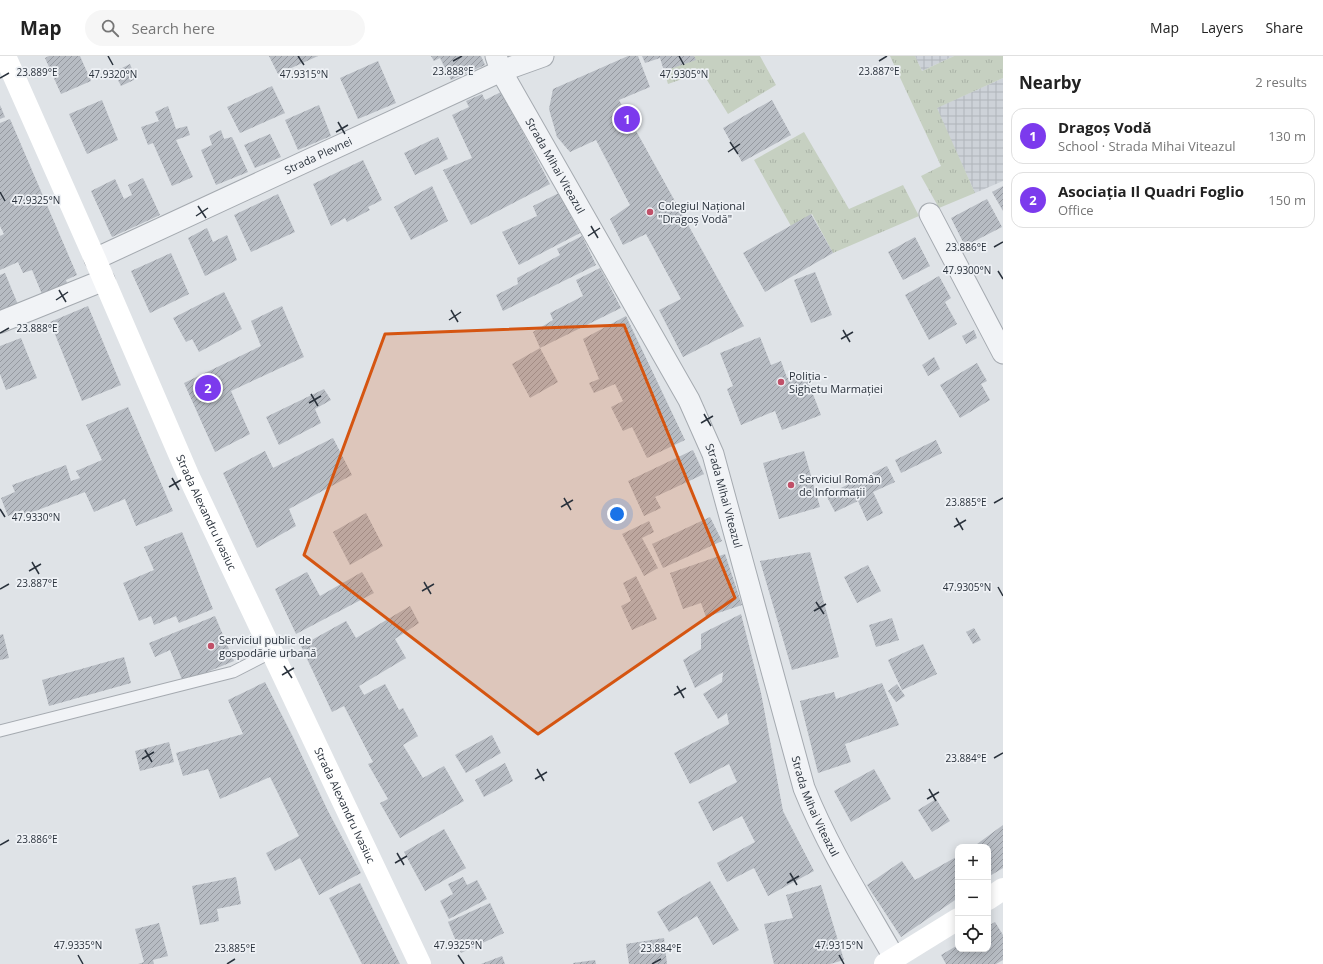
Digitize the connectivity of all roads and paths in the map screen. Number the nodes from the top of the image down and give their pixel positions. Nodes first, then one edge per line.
1 (5, 56) edge
2 (543, 56) edge
3 (499, 64) edge
4 (930, 214) dead end
5 (95, 260) junction
6 (104, 280) junction
7 (0, 322) edge
8 (998, 327) edge
9 (1003, 353) edge
10 (272, 652) junction
11 (0, 730) edge
12 (1003, 889) edge
13 (991, 897) edge
14 (955, 921) edge
15 (892, 962) edge
16 (420, 964) edge

1 - 5 main road, Strada Alexandru Ivasiuc
2 - 3 street, Strada Plevnei
3 - 5 street, Strada Plevnei
3 - 15 street, Strada Mihai Viteazul
4 - 8 street
5 - 6 main road, Strada Alexandru Ivasiuc
6 - 7 street
6 - 10 main road, Strada Alexandru Ivasiuc
8 - 9 street
10 - 11 lane
10 - 16 main road, Strada Alexandru Ivasiuc
12 - 13 main road
14 - 15 main road

